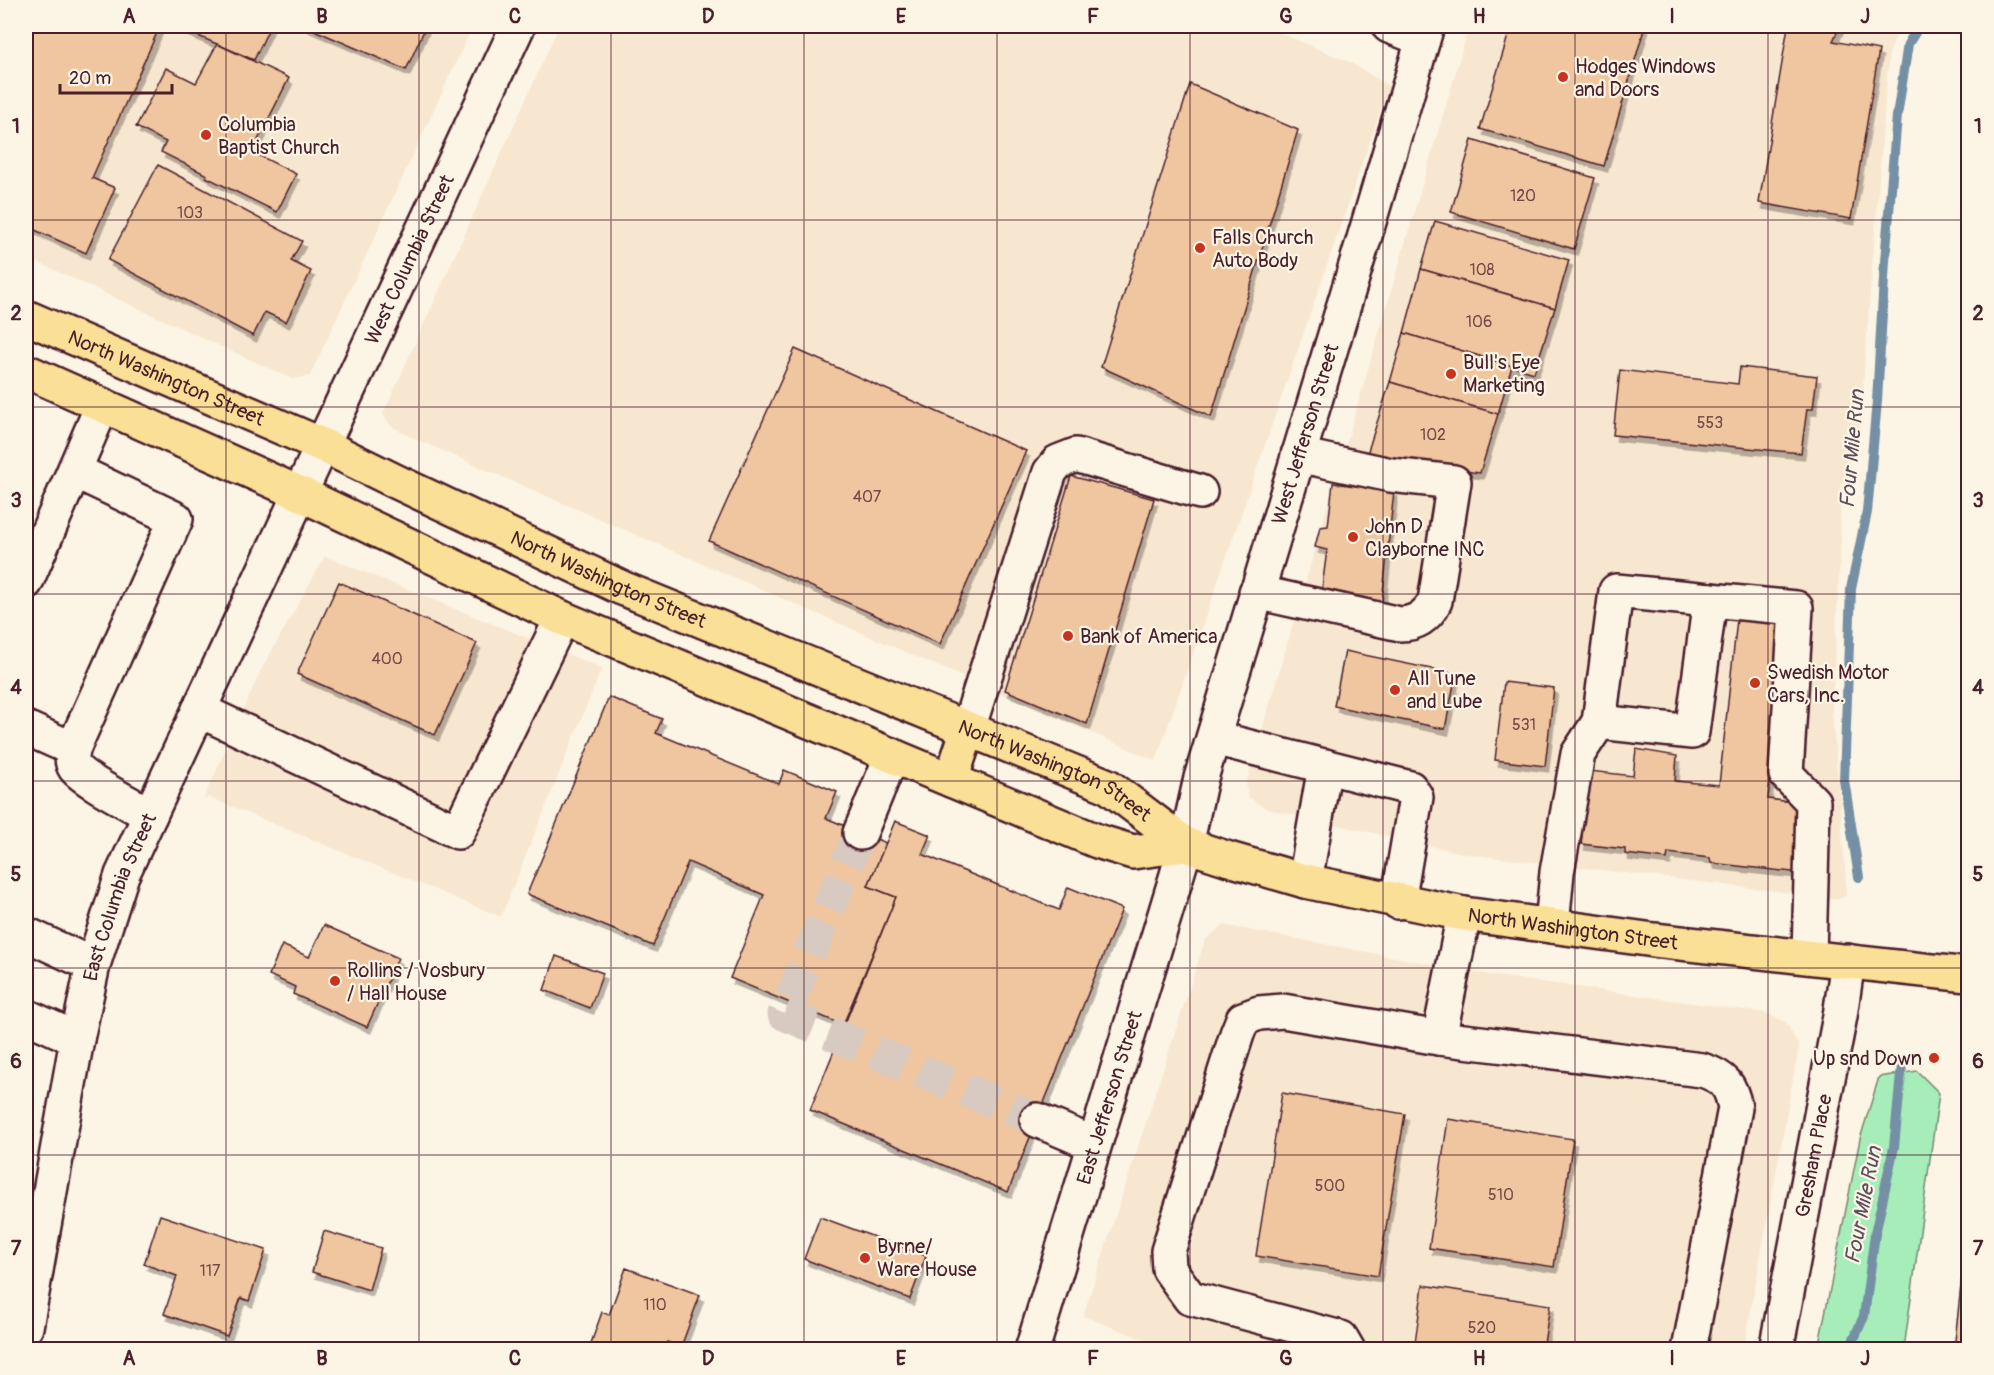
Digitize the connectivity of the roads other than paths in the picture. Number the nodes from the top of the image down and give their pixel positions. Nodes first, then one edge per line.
1 (518, 26) edge
2 (1389, 26) edge
3 (1425, 32) edge
4 (26, 317) edge
5 (26, 371) edge
6 (102, 406) junction
7 (322, 445) junction
8 (1298, 455) junction
9 (75, 471) junction
10 (1200, 492) dead end
11 (299, 493) junction
12 (26, 582) edge
13 (1256, 592) junction
14 (1710, 600) junction
15 (562, 618) junction
16 (199, 710) junction
17 (1599, 722) junction
18 (26, 728) edge
19 (968, 729) junction
20 (1214, 738) junction
21 (73, 749) junction
22 (892, 755) junction
23 (1325, 766) junction
24 (951, 780) junction
25 (150, 815) junction
26 (860, 833) tunnel mouth
27 (1186, 845) junction
28 (1305, 881) junction
29 (1398, 902) junction
30 (1464, 915) junction
31 (1552, 926) junction
32 (26, 934) edge
33 (1809, 956) junction
34 (1848, 961) junction
35 (93, 965) junction
36 (1968, 975) edge
37 (26, 1016) edge
38 (1439, 1038) junction
39 (76, 1039) junction
40 (1037, 1120) tunnel mouth
41 (1095, 1144) junction
42 (26, 1327) edge
43 (1032, 1350) edge
44 (1348, 1350) edge
45 (1689, 1350) edge
46 (1776, 1350) edge

1 - 7 street, West Columbia Street
2 - 3 street
3 - 8 street, West Jefferson Street
4 - 7 main road, North Washington Street
5 - 6 main road, North Washington Street
6 - 9 street
6 - 11 main road, North Washington Street
7 - 11 street, West Columbia Street
7 - 19 main road, North Washington Street
8 - 13 street, West Jefferson Street
8 - 13 street
9 - 12 street
9 - 21 street
10 - 19 street
11 - 15 main road, North Washington Street
11 - 16 street, East Columbia Street
13 - 20 street, West Jefferson Street
14 - 17 street
14 - 17 street
14 - 33 street
15 - 16 street
15 - 22 main road, North Washington Street
16 - 25 street, East Columbia Street
17 - 31 street
18 - 21 street
19 - 24 main road
19 - 27 main road, North Washington Street
20 - 23 street
20 - 27 street, West Jefferson Street
21 - 25 street
22 - 24 main road, North Washington Street
22 - 26 street
23 - 28 street
23 - 29 street
24 - 27 main road, North Washington Street
25 - 35 street, East Columbia Street
27 - 28 main road, North Washington Street
27 - 41 street, East Jefferson Street
28 - 29 main road, North Washington Street
29 - 30 main road, North Washington Street
30 - 31 main road, North Washington Street
30 - 38 street
31 - 33 main road, North Washington Street
32 - 35 street
33 - 34 main road, North Washington Street
34 - 36 main road, North Washington Street
34 - 46 street, Gresham Place
35 - 39 street, East Columbia Street
37 - 39 street
38 - 44 street
38 - 45 street
39 - 42 street, East Columbia Street
40 - 41 street
41 - 43 street, East Jefferson Street

